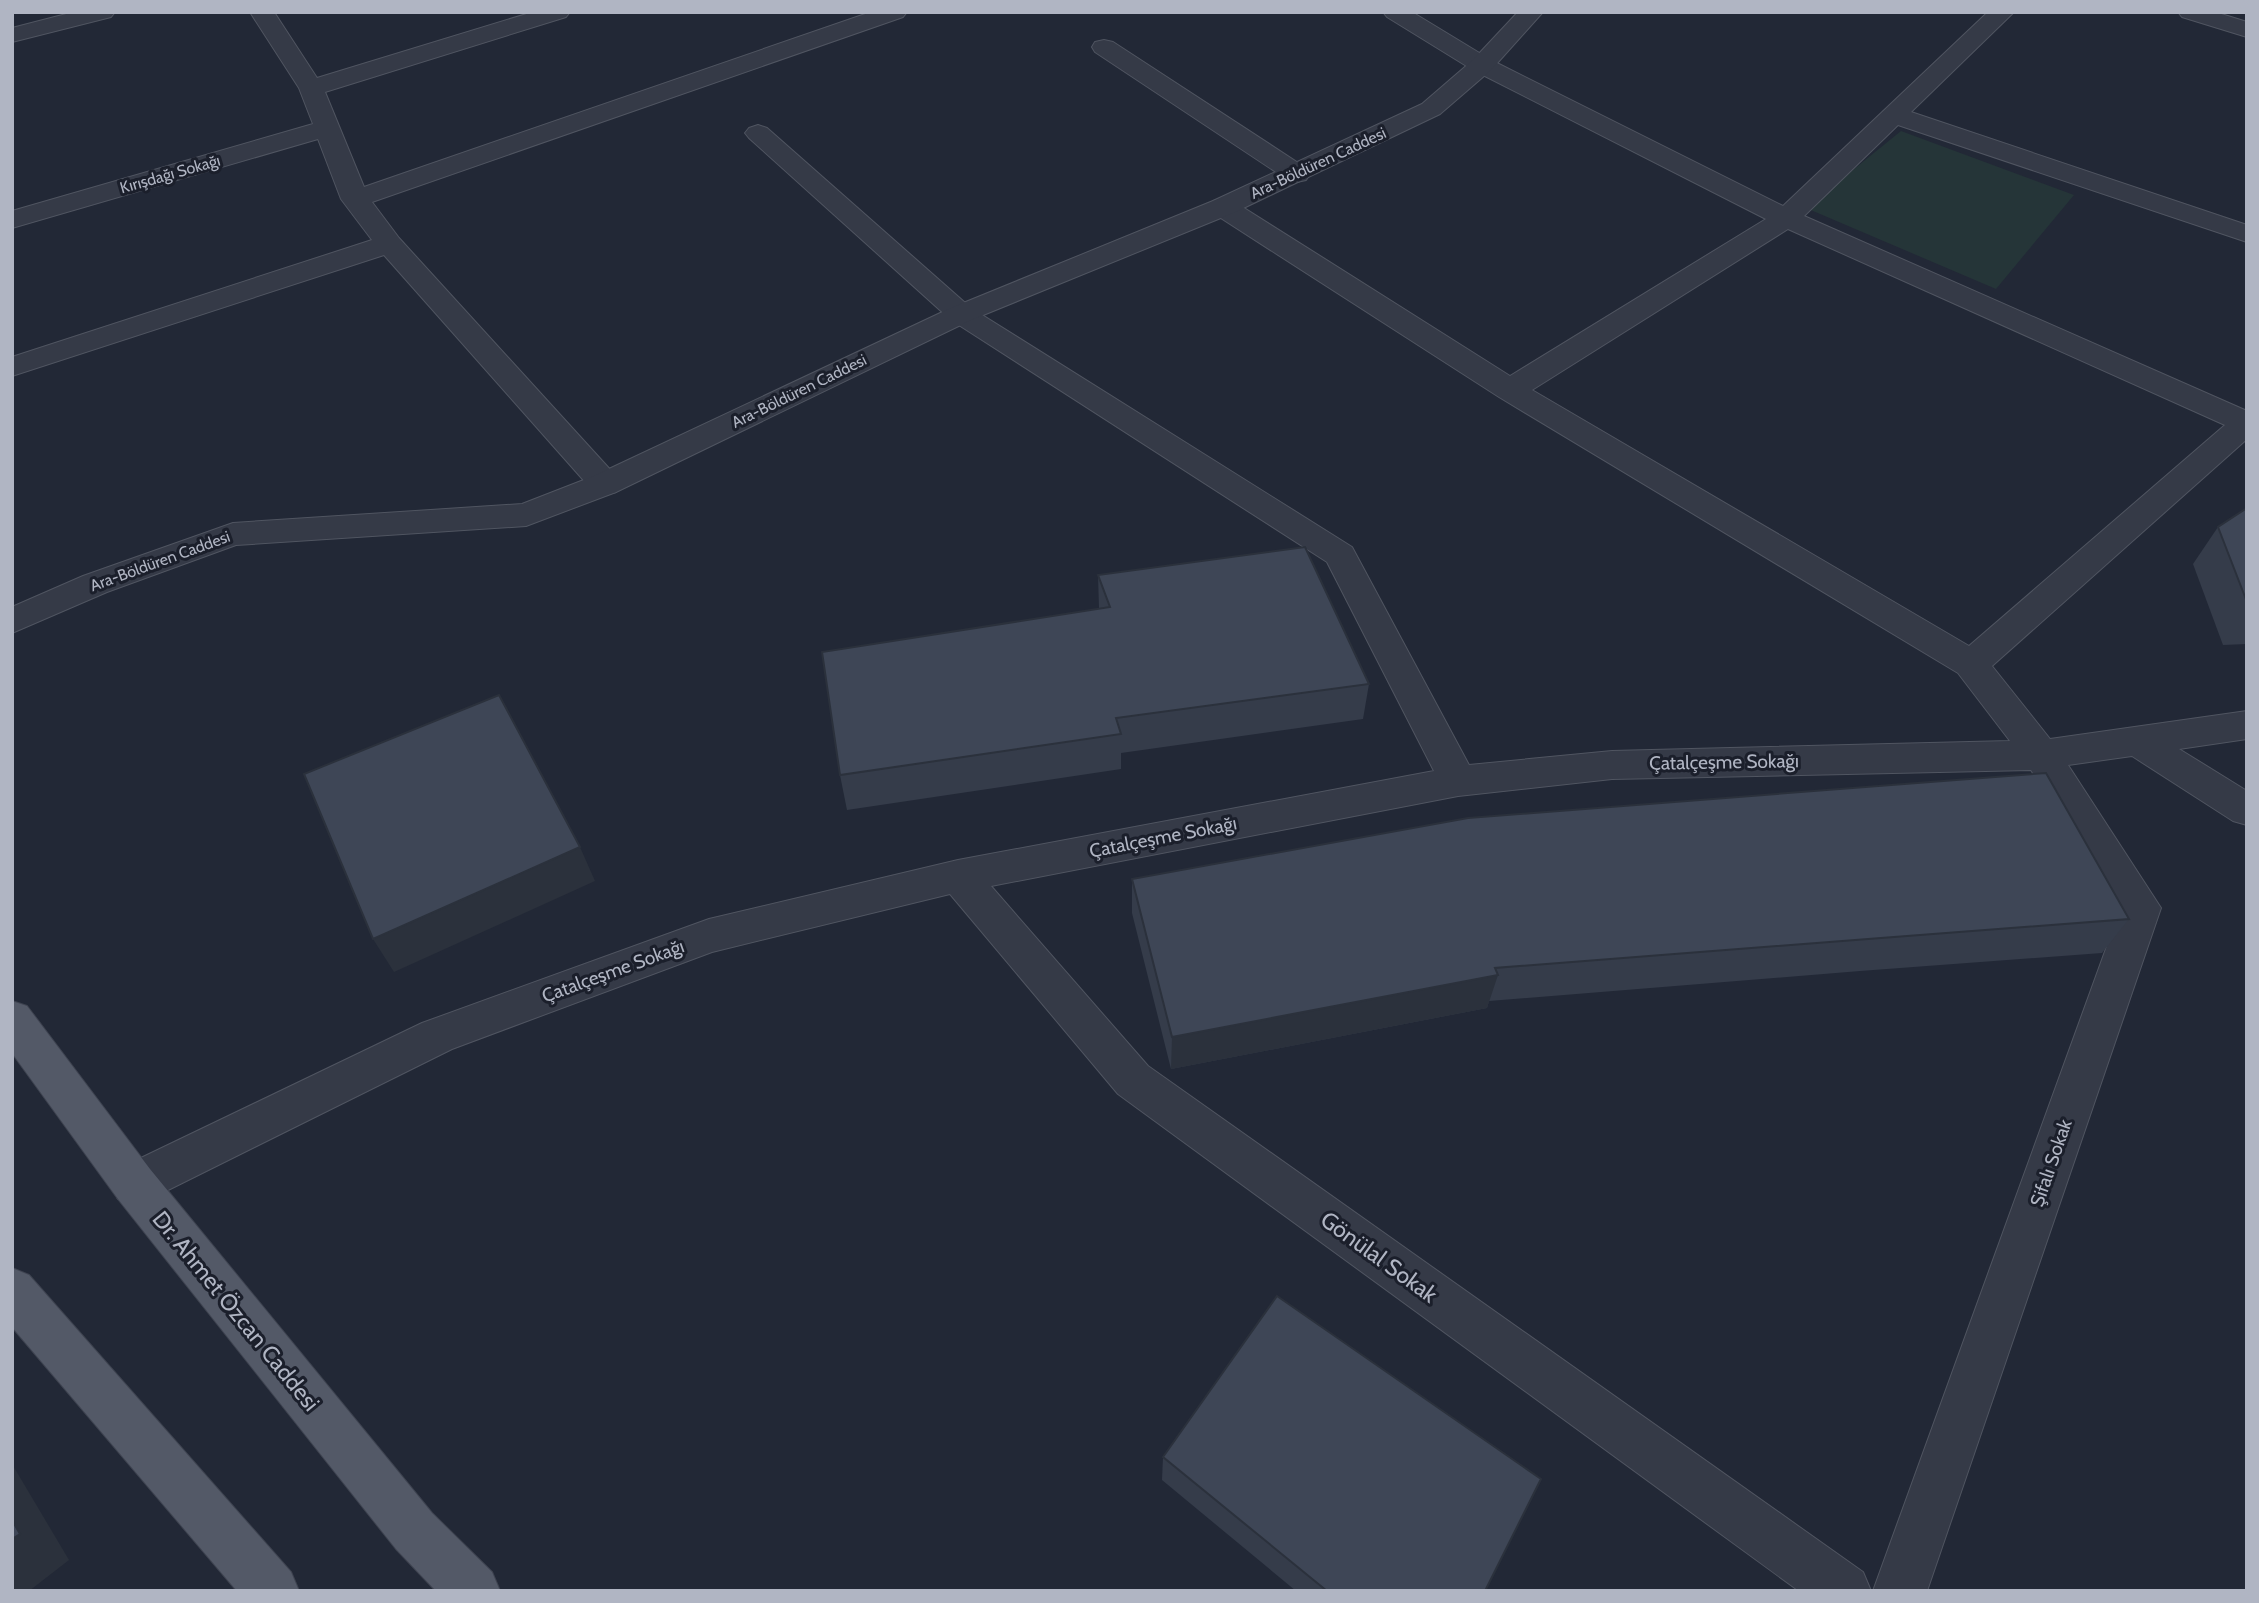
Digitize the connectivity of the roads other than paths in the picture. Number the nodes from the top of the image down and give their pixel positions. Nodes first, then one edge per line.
1 (103, 12) edge
2 (262, 12) edge
3 (558, 12) edge
4 (894, 12) edge
5 (1395, 12) edge
6 (1531, 12) edge
7 (2001, 12) edge
8 (2190, 12) edge
9 (2247, 30) edge
10 (12, 35) edge
11 (1104, 47) dead end
12 (1482, 65) junction
13 (311, 88) junction
14 (1894, 115) junction
15 (328, 128) junction
16 (758, 133) dead end
17 (1297, 174) junction
18 (355, 199) junction
19 (1223, 207) junction
20 (1786, 218) junction
21 (12, 220) edge
22 (2247, 234) edge
23 (389, 244) junction
24 (961, 314) junction
25 (12, 367) edge
26 (1510, 390) junction
27 (2246, 423) edge
28 (605, 484) junction
29 (12, 621) edge
30 (1971, 664) junction
31 (2247, 725) edge
32 (2137, 741) junction
33 (2040, 755) junction
34 (1458, 781) junction
35 (2247, 810) edge
36 (958, 876) junction
37 (12, 1019) edge
38 (134, 1184) junction
39 (12, 1291) edge
40 (272, 1591) edge
41 (473, 1591) edge
42 (1844, 1591) edge
43 (1900, 1591) edge

1 - 10 street
2 - 13 street
3 - 13 street
4 - 18 street
5 - 12 street
6 - 12 street, Ara-Böldüren Caddesi
7 - 14 street
8 - 9 street
11 - 17 street
12 - 17 street, Ara-Böldüren Caddesi
12 - 20 street
13 - 15 street
14 - 20 street
14 - 22 street
15 - 18 street
15 - 21 street, Kırışdağı Sokağı
16 - 24 street
17 - 19 street, Ara-Böldüren Caddesi
18 - 23 street
19 - 24 street, Ara-Böldüren Caddesi
19 - 26 street
20 - 26 street
20 - 27 street
23 - 25 street
23 - 28 street
24 - 28 street, Ara-Böldüren Caddesi
24 - 34 street
26 - 30 street
27 - 30 street
28 - 29 street, Ara-Böldüren Caddesi
30 - 33 street
31 - 32 street, Çatalçeşme Sokağı
32 - 33 street, Çatalçeşme Sokağı
32 - 35 street
33 - 34 street, Çatalçeşme Sokağı
33 - 43 street, Şifalı Sokak
34 - 36 street, Çatalçeşme Sokağı
36 - 38 street, Çatalçeşme Sokağı
36 - 42 street, Gönülal Sokak
37 - 38 main road, Dr. Ahmet Özcan Caddesi
38 - 41 main road, Dr. Ahmet Özcan Caddesi
39 - 40 main road

